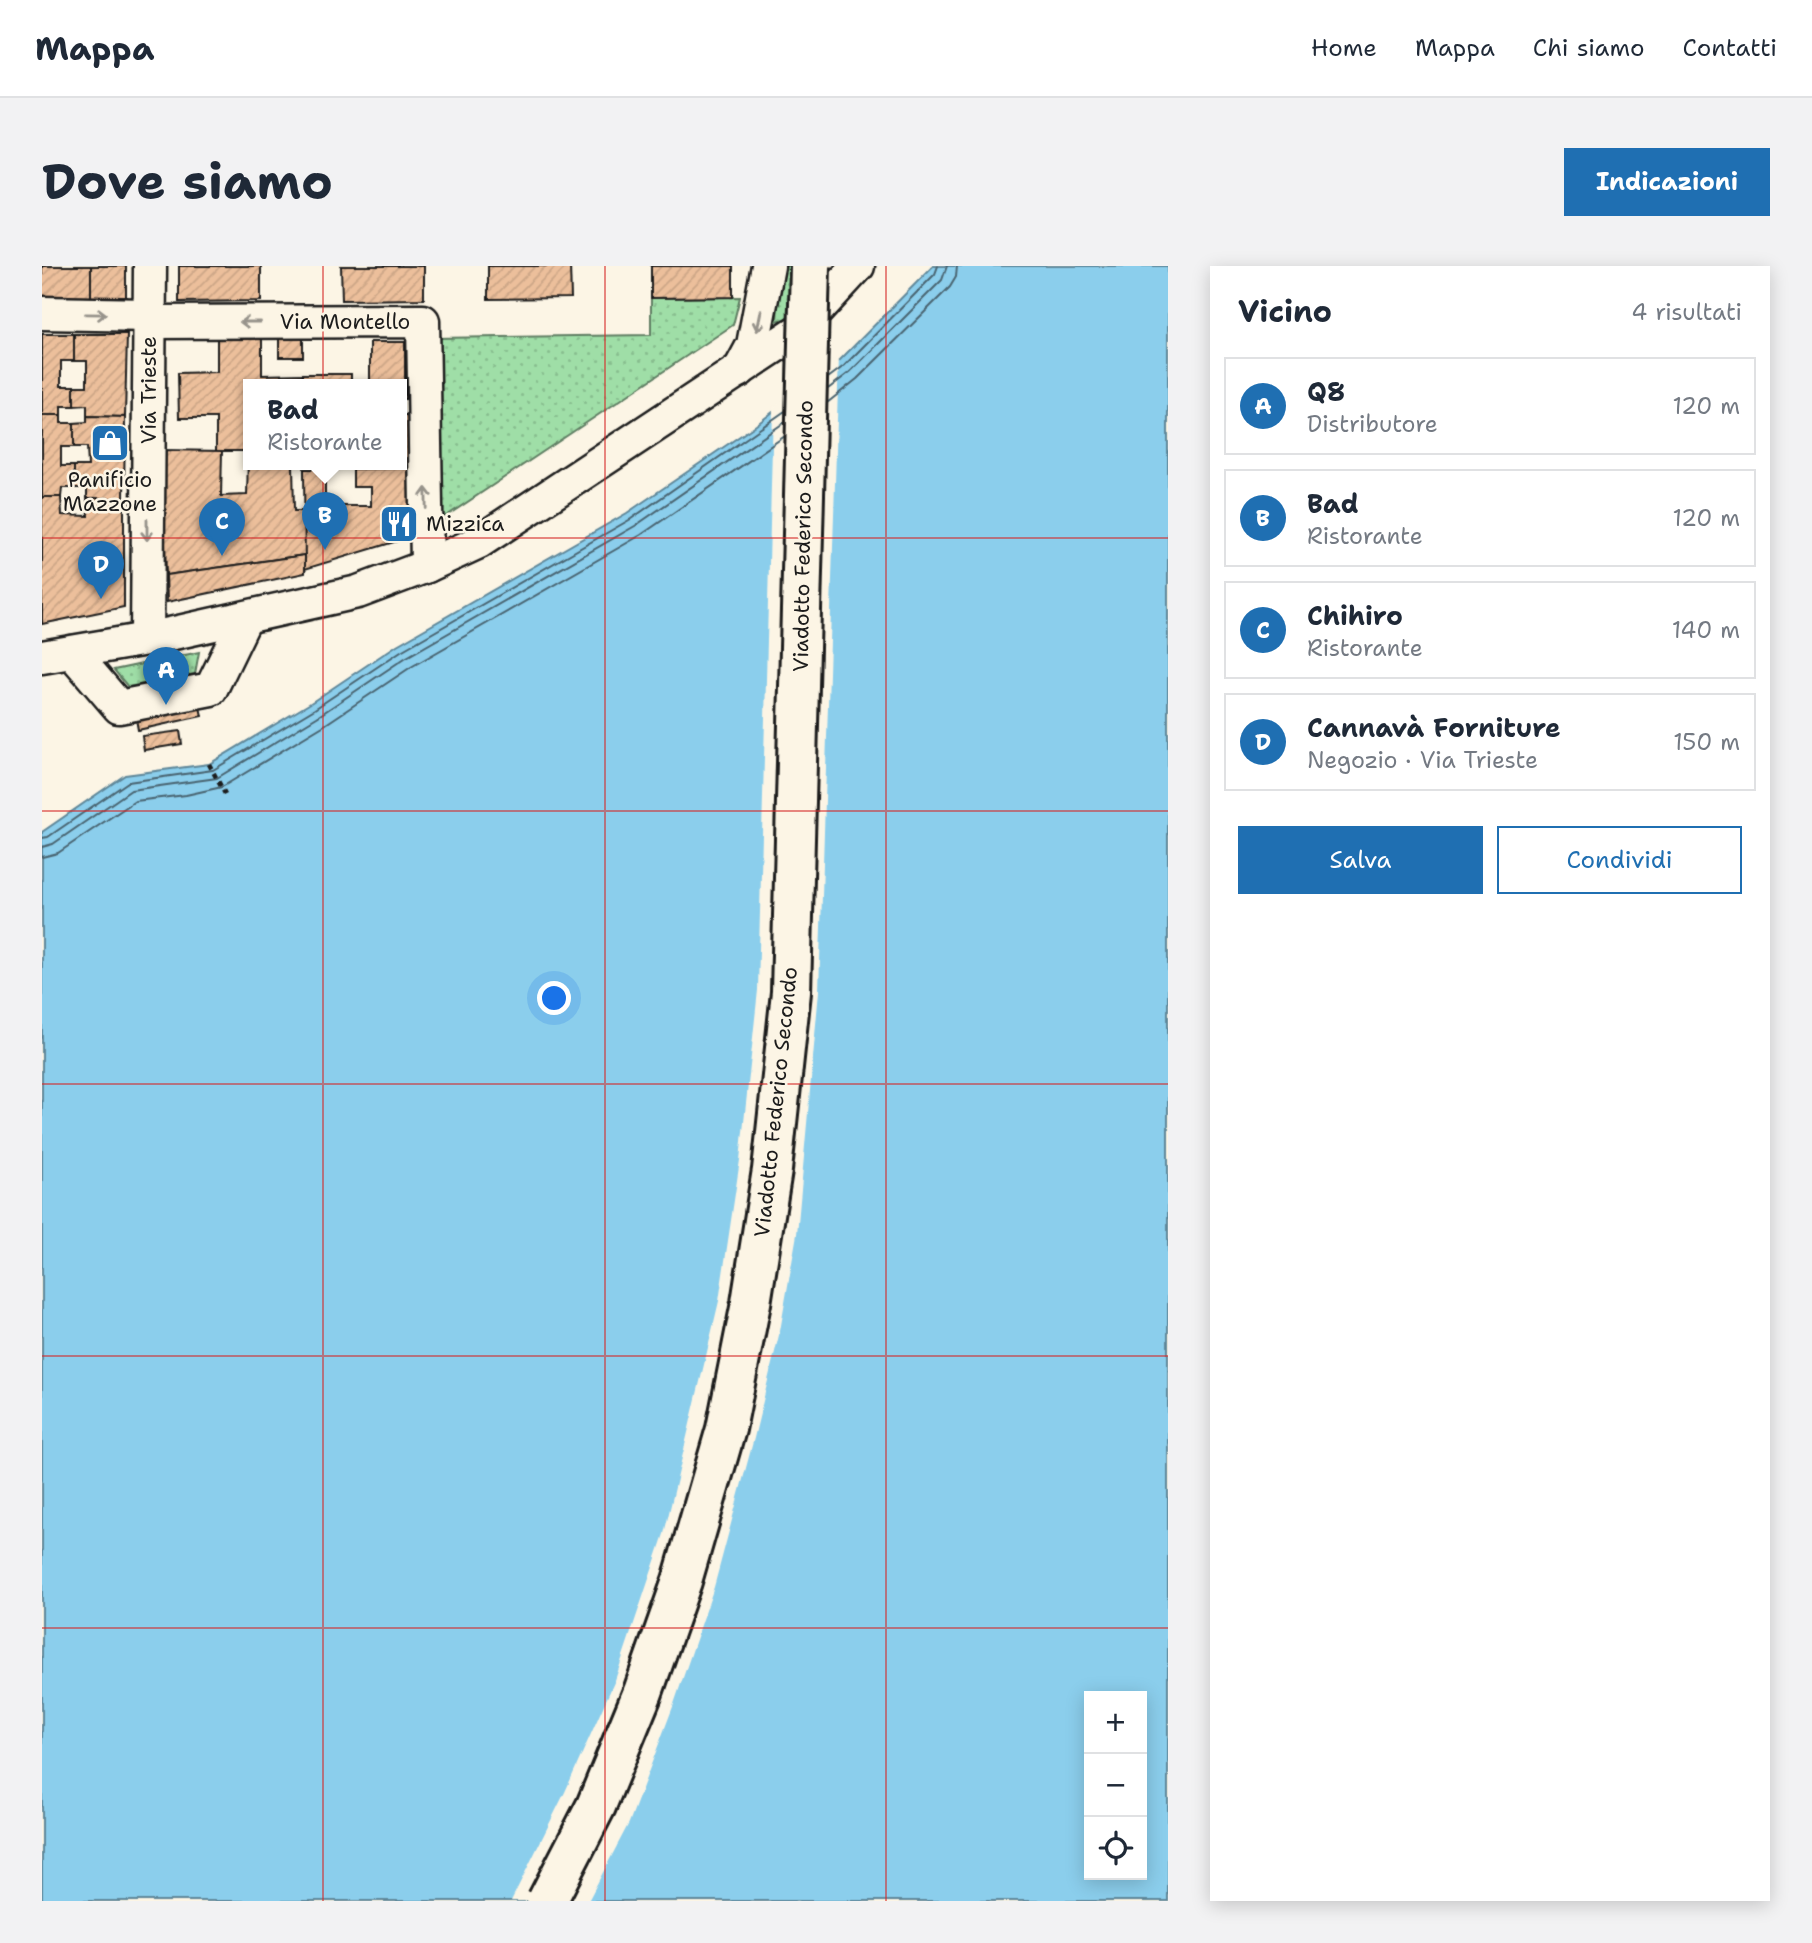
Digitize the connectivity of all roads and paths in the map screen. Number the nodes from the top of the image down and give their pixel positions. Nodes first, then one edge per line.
1 (150, 266) edge
2 (768, 266) edge
3 (810, 266) edge
4 (830, 266) edge
5 (858, 266) edge
6 (42, 313) edge
7 (149, 319) junction
8 (798, 331) junction
9 (738, 372) junction
10 (427, 566) junction
11 (245, 619) junction
12 (147, 639) junction
13 (57, 654) edge
14 (209, 764) dead end
15 (225, 793) dead end
16 (547, 1901) edge

1 - 7 street, Via Trieste
2 -> 9 street
3 - 16 main road, Viadotto Federico Secondo, bridge
4 - 8 street
5 - 8 street
6 -> 7 street, Via Montello
10 -> 7 street, Via Montello
7 -> 12 street, Via Trieste
8 - 9 street
9 - 10 street
10 - 11 street
11 - 12 street
11 - 13 street
12 - 13 street
14 - 15 path

